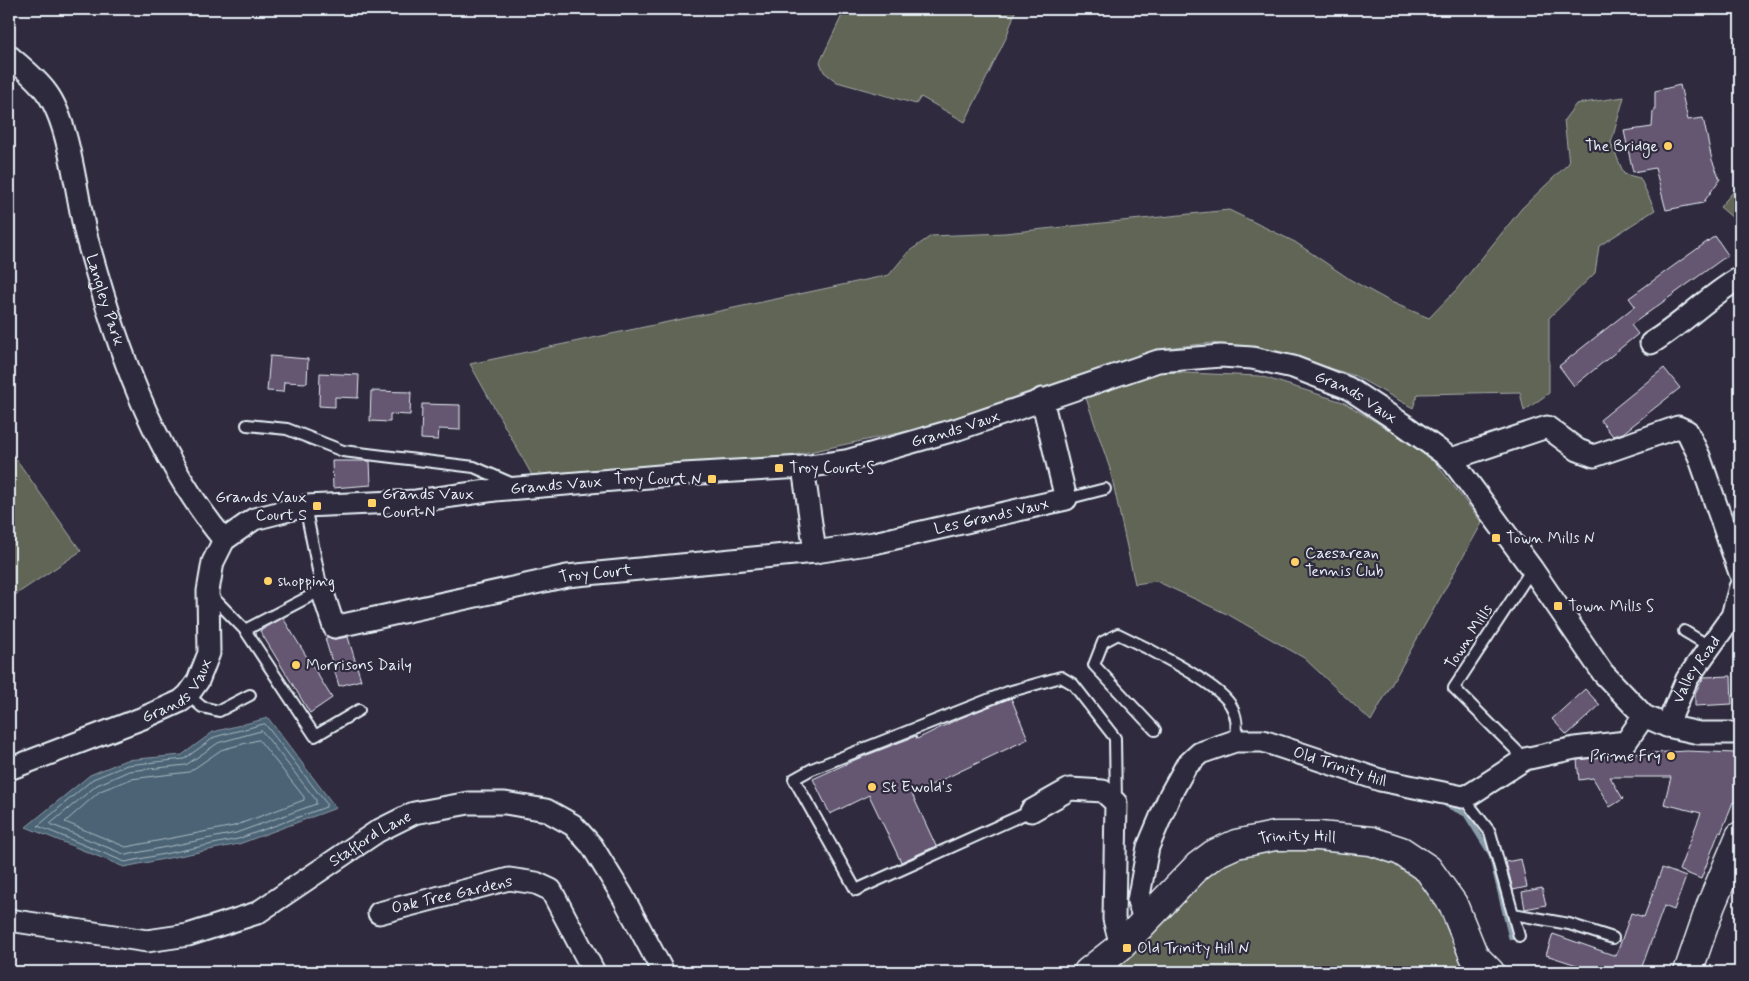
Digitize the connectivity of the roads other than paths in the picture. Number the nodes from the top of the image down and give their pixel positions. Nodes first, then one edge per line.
1 (9, 56) edge
2 (1740, 278) edge
3 (1651, 343) dead end
4 (1042, 399) junction
5 (247, 425) dead end
6 (1451, 459) junction
7 (802, 467) junction
8 (522, 488) junction
9 (1105, 490) dead end
10 (1066, 500) junction
11 (305, 506) junction
12 (224, 540) junction
13 (815, 552) junction
14 (1532, 569) junction
15 (1740, 573) edge
16 (1740, 587) edge
17 (322, 590) junction
18 (208, 591) junction
19 (1736, 619) edge
20 (245, 630) junction
21 (1684, 631) dead end
22 (1709, 646) junction
23 (250, 695) dead end
24 (188, 696) junction
25 (359, 710) dead end
26 (1644, 716) junction
27 (1667, 726) junction
28 (1155, 730) dead end
29 (1740, 733) edge
30 (1235, 741) junction
31 (1525, 758) junction
32 (9, 769) edge
33 (1463, 797) junction
34 (1116, 803) junction
35 (1031, 811) joint
36 (1740, 836) edge
37 (379, 913) dead end
38 (1513, 914) junction
39 (9, 920) edge
40 (1145, 922) junction
41 (1519, 936) dead end
42 (1613, 938) dead end
43 (1121, 946) junction
44 (594, 972) edge
45 (663, 972) edge
46 (1088, 972) edge
47 (1490, 972) edge
48 (1688, 972) edge

1 - 12 street, Langley Park
2 - 3 street
4 - 6 street, Grands Vaux
4 - 7 street, Grands Vaux
4 - 10 street, Les Grands Vaux
5 - 8 lane
6 - 14 street, Grands Vaux
6 - 15 street
7 - 8 street, Grands Vaux
7 - 13 street
8 - 11 street, Grands Vaux
9 - 10 lane
10 - 13 street, Les Grands Vaux
11 - 12 street, Grands Vaux
11 - 17 lane
12 - 18 street, Grands Vaux
13 - 17 street, Troy Court
14 - 26 street, Grands Vaux
14 - 31 lane, Town Mills
16 - 19 street, Valley Road
17 - 20 lane
18 - 20 lane
18 - 24 street, Grands Vaux
19 - 22 street, Valley Road
20 - 25 lane
21 - 22 lane
22 - 27 street, Valley Road
23 - 24 lane
24 - 32 street, Grands Vaux
26 - 27 street
26 - 31 street
27 - 29 street
28 - 30 lane
30 - 33 street, Old Trinity Hill
30 - 40 street, Old Trinity Hill
31 - 33 street
33 - 38 lane
34 - 35 street
34 - 35 lane
34 - 43 street
36 - 48 main road
37 - 44 street, Oak Tree Gardens
38 - 41 lane
38 - 42 lane
39 - 45 street, Stafford Lane
40 - 43 main road, Trinity Hill
40 - 47 main road, Trinity Hill
43 - 46 main road, Trinity Hill

